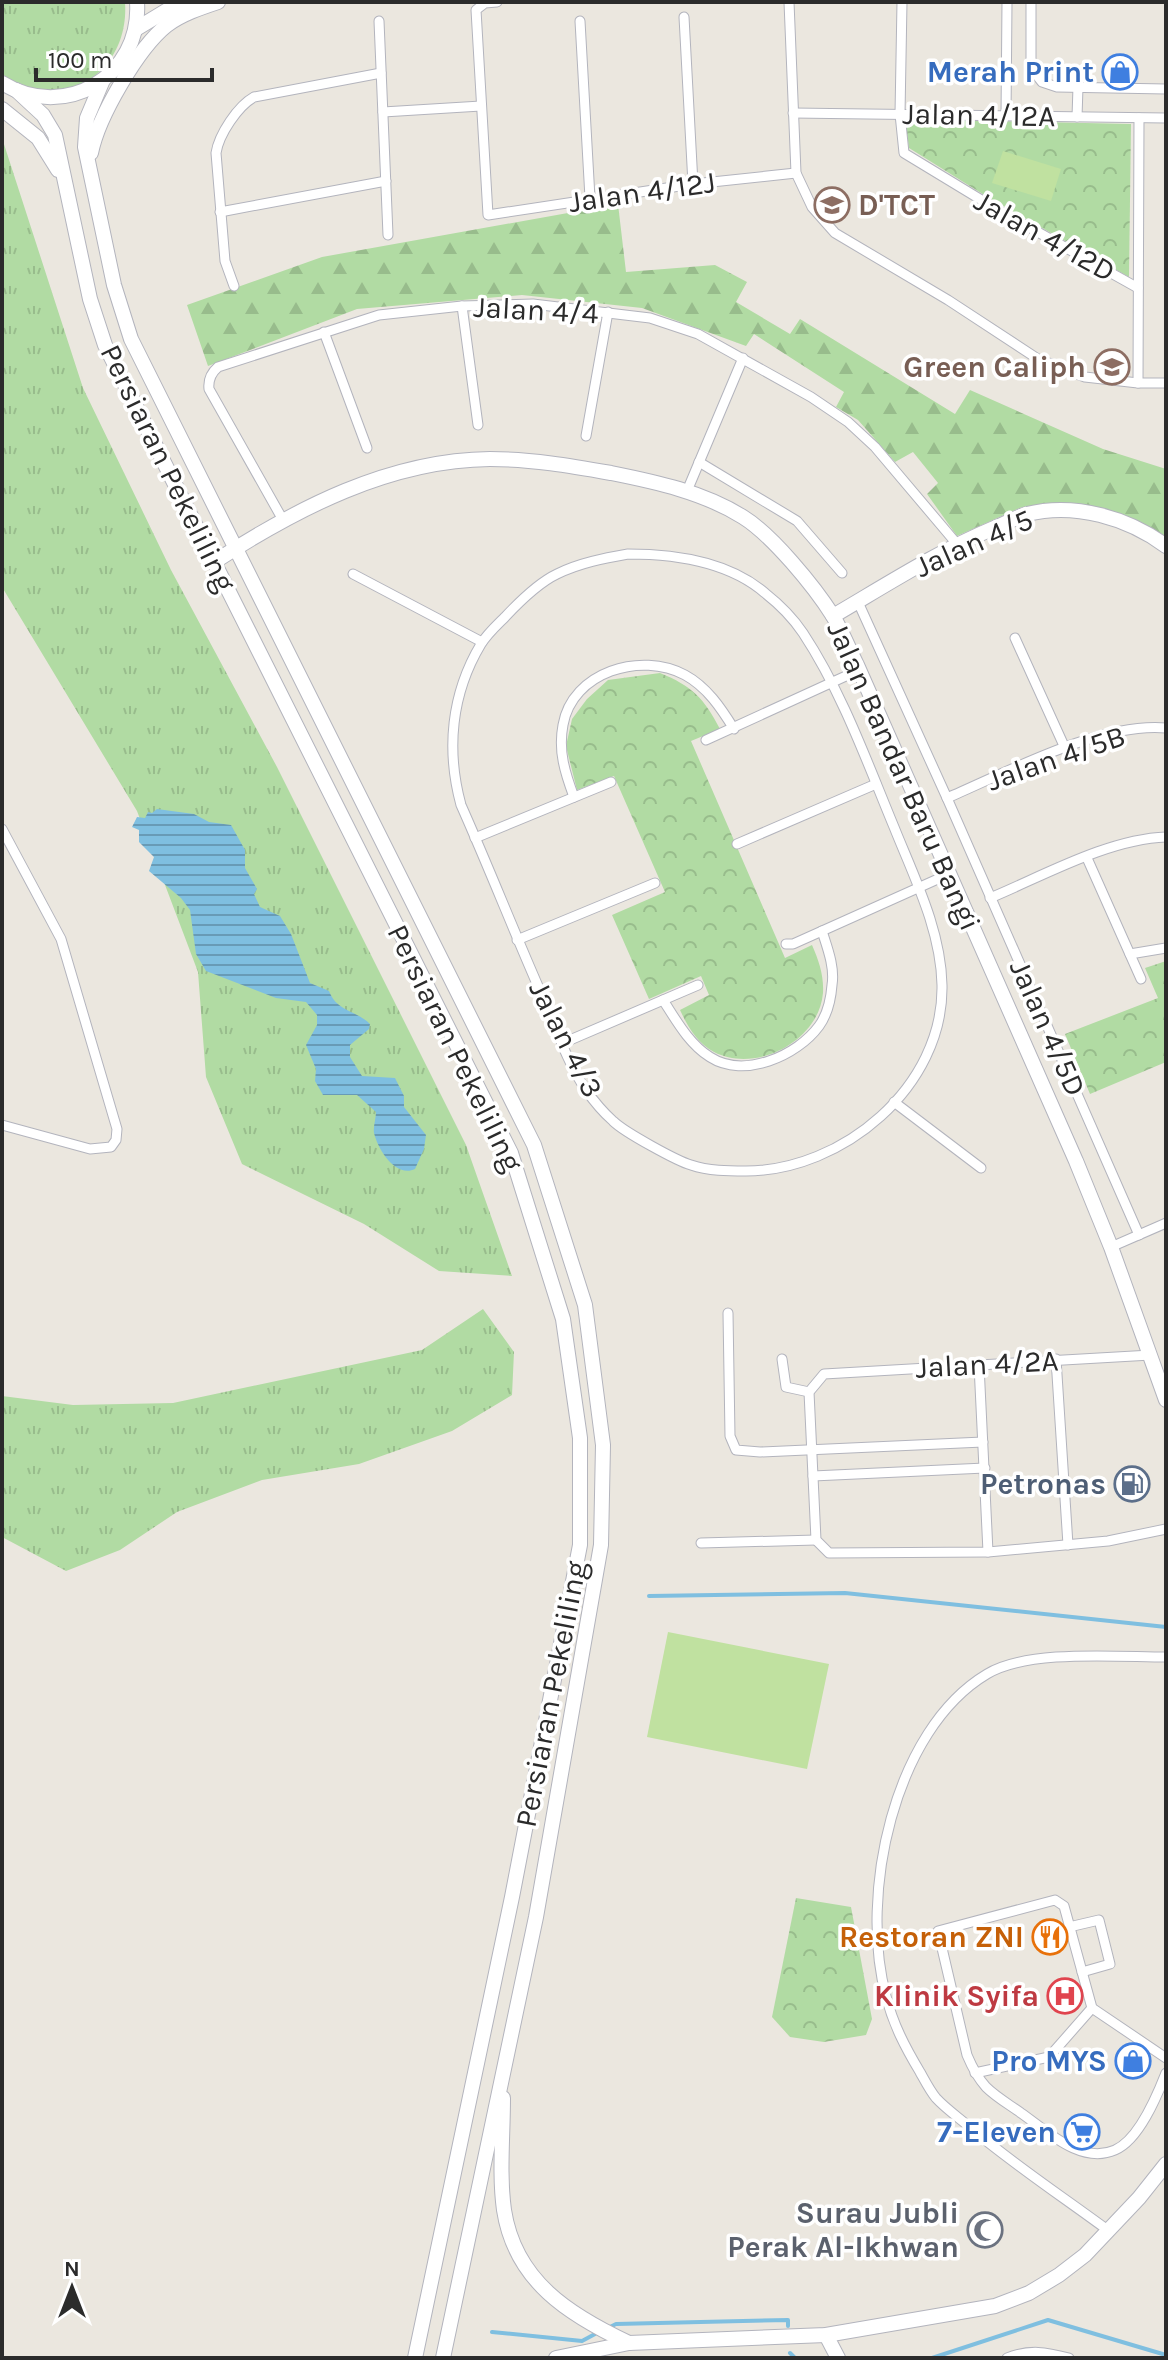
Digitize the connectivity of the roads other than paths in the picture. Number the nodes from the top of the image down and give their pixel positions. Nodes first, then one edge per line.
1 (137, 2) edge
2 (192, 2) edge
3 (218, 2) edge
4 (497, 2) edge
5 (789, 2) edge
6 (902, 2) edge
7 (1007, 2) edge
8 (1031, 2) edge
9 (684, 17) dead end
10 (379, 21) dead end
11 (580, 21) dead end
12 (136, 29) junction
13 (381, 73) junction
14 (103, 80) junction
15 (2, 83) edge
16 (1078, 87) junction
17 (1166, 89) edge
18 (16, 90) junction
19 (481, 106) junction
20 (2, 109) edge
21 (383, 112) junction
22 (793, 113) junction
23 (900, 114) junction
24 (1006, 116) junction
25 (1077, 117) junction
26 (1139, 118) junction
27 (1166, 118) edge
28 (89, 165) junction
29 (796, 173) junction
30 (64, 181) junction
31 (386, 181) junction
32 (693, 184) junction
33 (590, 198) junction
34 (220, 212) junction
35 (388, 235) dead end
36 (234, 286) dead end
37 (1138, 288) junction
38 (462, 306) junction
39 (608, 312) junction
40 (324, 332) junction
41 (743, 358) junction
42 (1138, 383) junction
43 (1166, 383) edge
44 (478, 425) dead end
45 (586, 436) dead end
46 (367, 448) dead end
47 (699, 462) junction
48 (687, 491) junction
49 (283, 520) junction
50 (957, 544) junction
51 (1166, 546) edge
52 (237, 548) junction
53 (214, 562) junction
54 (842, 573) dead end
55 (353, 574) dead end
56 (858, 602) junction
57 (833, 616) junction
58 (1015, 638) dead end
59 (482, 642) junction
60 (859, 670) junction
61 (831, 683) junction
62 (1166, 728) edge
63 (734, 729) junction
64 (706, 740) dead end
65 (1065, 748) junction
66 (611, 782) dead end
67 (876, 784) junction
68 (574, 797) junction
69 (947, 798) junction
70 (2, 829) edge
71 (1166, 837) edge
72 (475, 838) junction
73 (737, 844) dead end
74 (1087, 858) junction
75 (949, 874) junction
76 (655, 883) dead end
77 (918, 888) junction
78 (990, 898) junction
79 (822, 931) junction
80 (517, 940) junction
81 (786, 944) dead end
82 (1166, 948) edge
83 (1130, 954) junction
84 (1141, 979) dead end
85 (698, 985) dead end
86 (663, 1000) junction
87 (563, 1043) junction
88 (894, 1102) junction
89 (2, 1125) edge
90 (981, 1168) dead end
91 (1166, 1223) edge
92 (1139, 1235) junction
93 (1111, 1247) junction
94 (728, 1313) dead end
95 (1151, 1355) junction
96 (782, 1359) dead end
97 (1056, 1359) junction
98 (979, 1365) junction
99 (809, 1392) junction
100 (1166, 1400) edge
101 (983, 1442) junction
102 (812, 1450) junction
103 (985, 1468) junction
104 (813, 1476) junction
105 (1166, 1529) edge
106 (816, 1540) junction
107 (701, 1543) dead end
108 (1068, 1545) junction
109 (988, 1552) junction
110 (1166, 1657) edge
111 (541, 1751) junction
112 (566, 1756) junction
113 (1069, 1927) junction
114 (1082, 1972) junction
115 (1092, 2008) junction
116 (1166, 2058) edge
117 (503, 2066) junction
118 (975, 2073) junction
119 (1166, 2073) edge
120 (1166, 2164) edge
121 (1109, 2231) junction
122 (826, 2335) junction
123 (629, 2343) junction
124 (415, 2358) edge
125 (443, 2358) edge
126 (556, 2358) edge
127 (838, 2358) edge
128 (1007, 2358) edge
129 (1069, 2358) edge

1 - 12 main road
2 - 12 main road
3 - 28 main road
4 - 19 street
5 - 22 street
6 - 23 street
7 - 24 street
8 - 16 street
9 - 32 street
10 - 13 street
11 - 33 street
12 - 14 main road
13 - 21 street
13 - 34 street
14 - 18 main road
14 - 28 main road, Persiaran Pekeliling
15 - 18 main road
16 - 17 street
16 - 25 street
18 - 30 main road, Persiaran Pekeliling
19 - 21 street
19 - 33 street, Jalan 4/12J
20 - 30 main road
21 - 31 street
22 - 23 street, Jalan 4/12A
22 - 29 street
23 - 24 street, Jalan 4/12A
23 - 37 street, Jalan 4/12D
24 - 25 street, Jalan 4/12A
25 - 26 street, Jalan 4/12A
26 - 27 street, Jalan 4/12A
26 - 37 street
28 - 52 main road, Persiaran Pekeliling
29 - 32 street, Jalan 4/12J
29 - 42 street
30 - 53 main road, Persiaran Pekeliling
31 - 34 street
31 - 35 street
32 - 33 street, Jalan 4/12J
34 - 36 street
37 - 42 street
38 - 39 street, Jalan 4/4
38 - 40 street, Jalan 4/4
38 - 44 street
39 - 41 street, Jalan 4/4
39 - 45 street
40 - 46 street
40 - 49 street, Jalan 4/4
41 - 47 street
41 - 50 street, Jalan 4/4
42 - 43 street
47 - 48 street
47 - 54 street
48 - 49 main road, Jalan Bandar Baru Bangi
48 - 57 main road, Jalan Bandar Baru Bangi
49 - 52 main road, Jalan Bandar Baru Bangi
50 - 51 main road, Jalan 4/5
50 - 56 main road, Jalan 4/5
52 - 53 main road, Jalan Bandar Baru Bangi
52 - 112 main road, Persiaran Pekeliling
53 - 111 main road, Persiaran Pekeliling
55 - 59 street
56 - 57 main road, Jalan 4/5
56 - 69 street, Jalan 4/5D
57 - 60 main road, Jalan Bandar Baru Bangi
58 - 65 street
59 - 61 street, Jalan 4/3
59 - 72 street, Jalan 4/3
60 - 61 street
60 - 75 main road, Jalan Bandar Baru Bangi
61 - 63 street
61 - 67 street, Jalan 4/3
62 - 65 street, Jalan 4/5B
63 - 64 street
63 - 68 street
65 - 69 street, Jalan 4/5B
66 - 68 street
67 - 73 street
67 - 77 street, Jalan 4/3
68 - 72 street
69 - 78 street, Jalan 4/5D
70 - 89 street
71 - 74 street
72 - 80 street, Jalan 4/3
74 - 78 street
74 - 83 street
75 - 77 street
75 - 93 main road, Jalan Bandar Baru Bangi
76 - 80 street
77 - 79 street
77 - 88 street, Jalan 4/3
78 - 92 street, Jalan 4/5D
79 - 81 street
79 - 86 street
80 - 87 street, Jalan 4/3
82 - 83 street
83 - 84 street
85 - 86 street
86 - 87 street
87 - 88 street, Jalan 4/3
88 - 90 street
91 - 92 street
92 - 93 street
93 - 95 main road, Jalan Bandar Baru Bangi
94 - 102 street
95 - 97 street, Jalan 4/2A
95 - 100 main road, Jalan Bandar Baru Bangi
96 - 99 street
97 - 98 street, Jalan 4/2A
97 - 108 street
98 - 99 street, Jalan 4/2A
98 - 101 street
99 - 102 street
101 - 102 street
101 - 103 street
102 - 104 street
103 - 104 street
103 - 109 street
104 - 106 street
105 - 108 street
106 - 107 street
106 - 109 street
108 - 109 street
110 - 121 street
111 - 112 main road
111 - 124 main road, Persiaran Pekeliling
112 - 117 main road, Persiaran Pekeliling
113 - 114 street
113 - 114 street
113 - 118 street
114 - 115 street
115 - 116 street
115 - 118 street
117 - 123 main road
117 - 125 main road, Persiaran Pekeliling
118 - 119 street
120 - 121 main road
121 - 122 main road
122 - 123 main road
122 - 127 main road
123 - 126 main road
128 - 129 street

